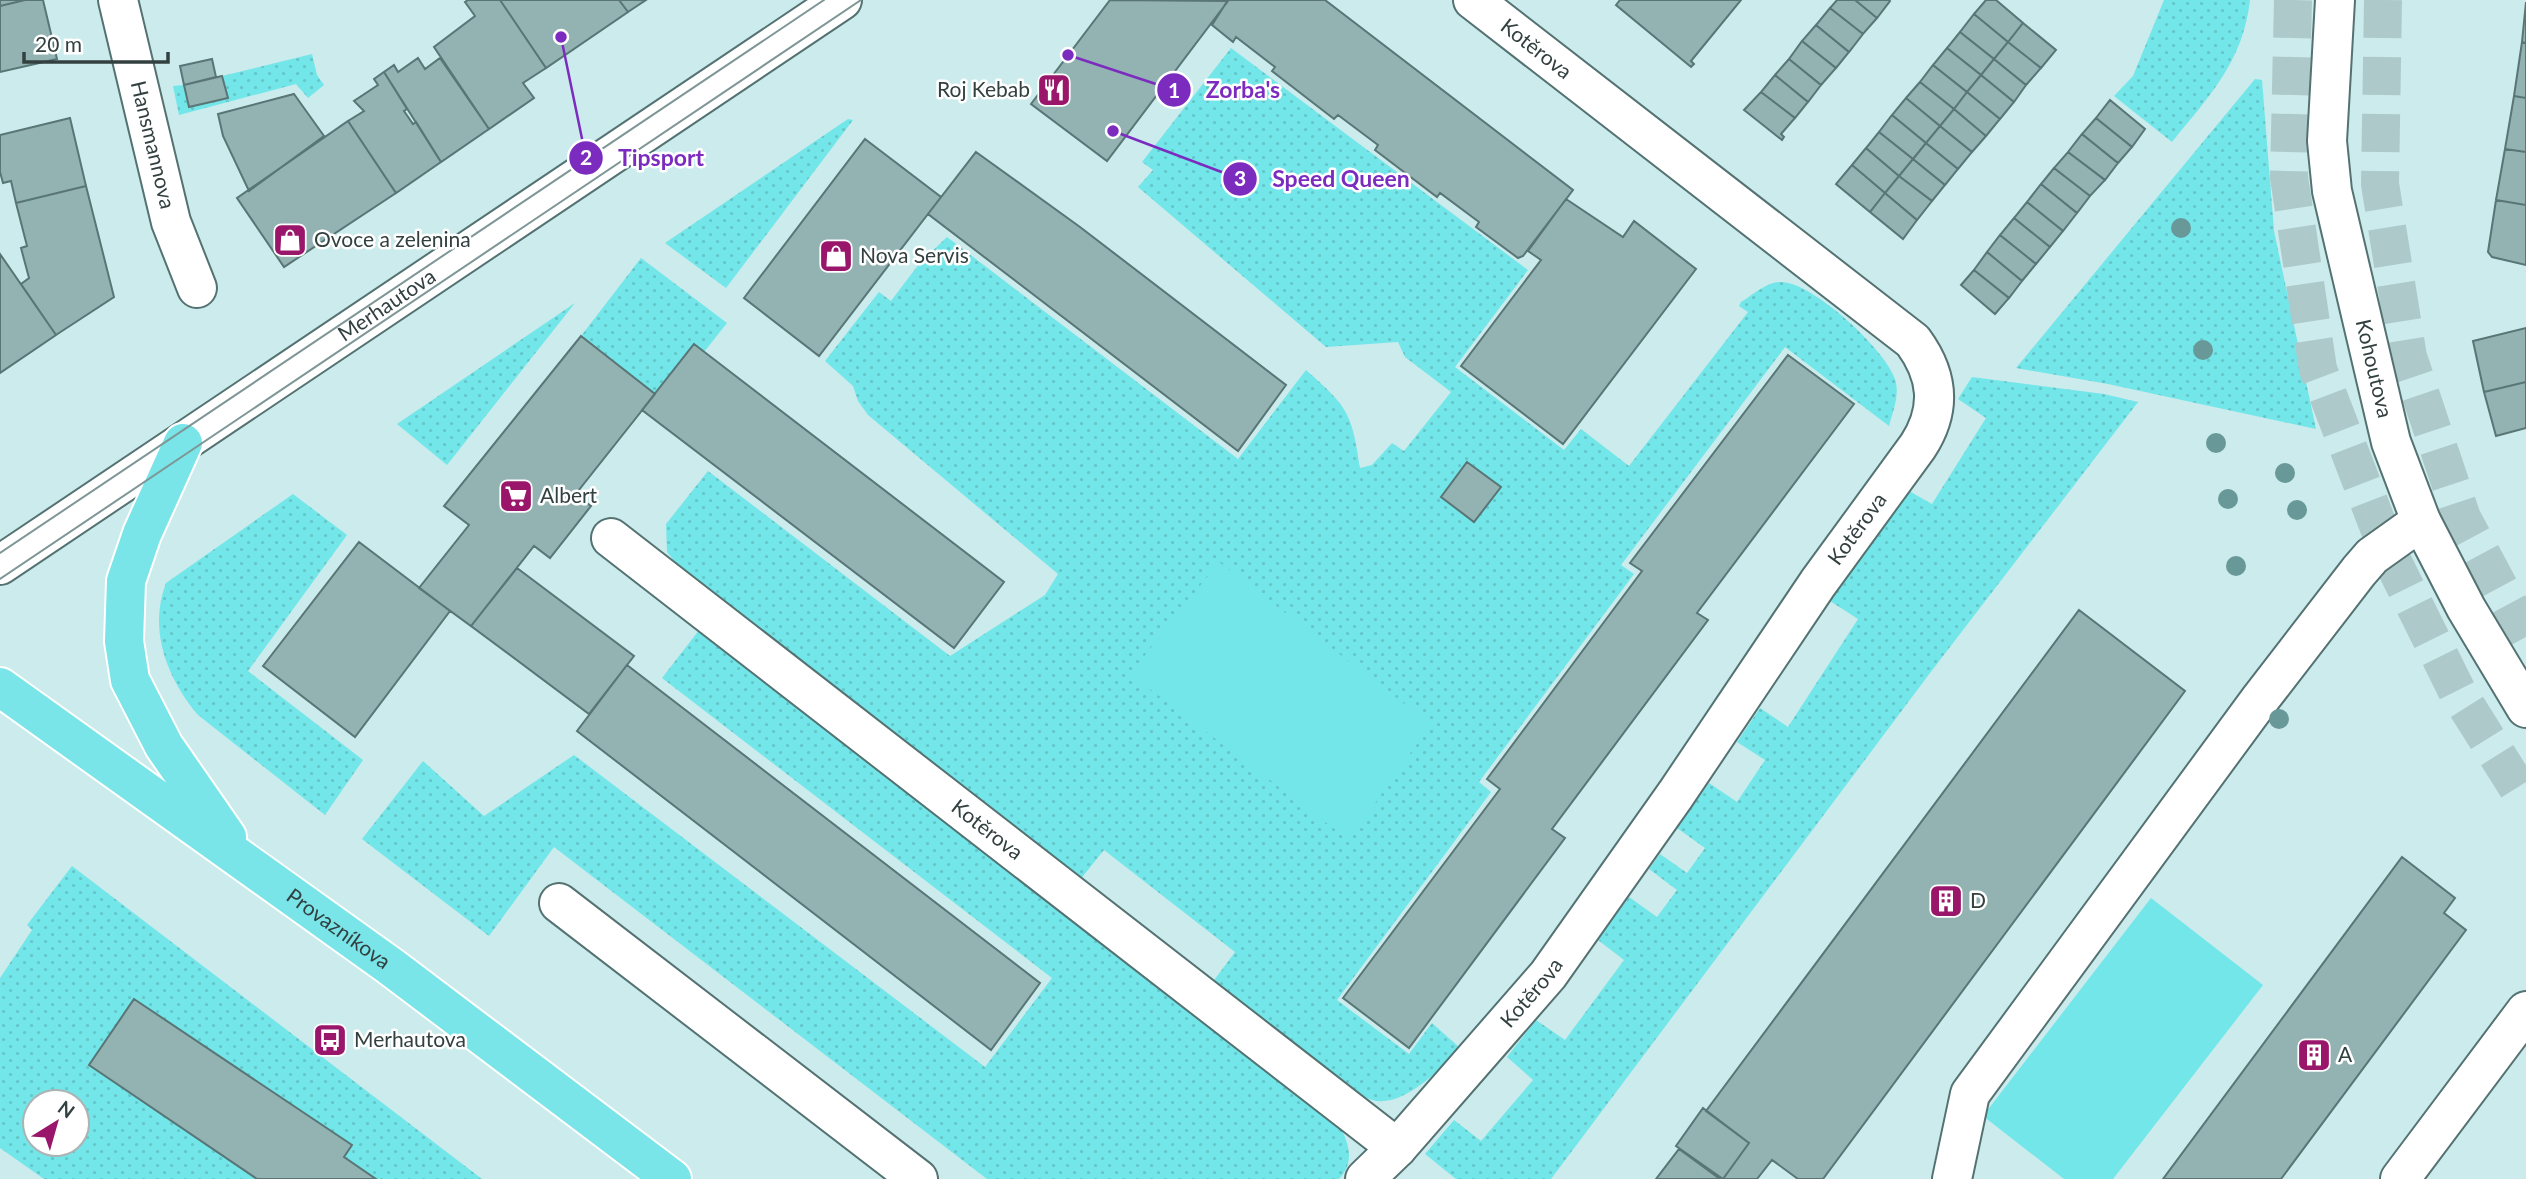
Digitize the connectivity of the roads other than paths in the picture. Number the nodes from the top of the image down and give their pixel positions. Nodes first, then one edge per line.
1 (118, 0) edge
2 (842, 0) edge
3 (1473, 0) edge
4 (2335, 0) edge
5 (197, 288) dead end
6 (183, 443) junction
7 (2421, 521) junction
8 (611, 538) dead end
9 (0, 565) edge
10 (0, 687) edge
11 (2526, 708) edge
12 (244, 862) junction
13 (559, 903) dead end
14 (2526, 1011) edge
15 (1397, 1148) junction
16 (671, 1179) edge
17 (918, 1179) edge
18 (1365, 1179) edge
19 (1952, 1179) edge
20 (2400, 1179) edge

1 - 5 street, Hansmannova
2 - 6 street, Merhautova
3 - 15 street, Kotěrova
4 - 7 street, Kohoutova
6 - 9 street, Merhautova
6 - 12 main road
7 - 11 street, Kohoutova
7 - 19 street
8 - 15 street, Kotěrova
10 - 12 main road, Provazníkova
12 - 16 main road, Provazníkova
13 - 17 street
14 - 20 street
15 - 18 street, Kotěrova

